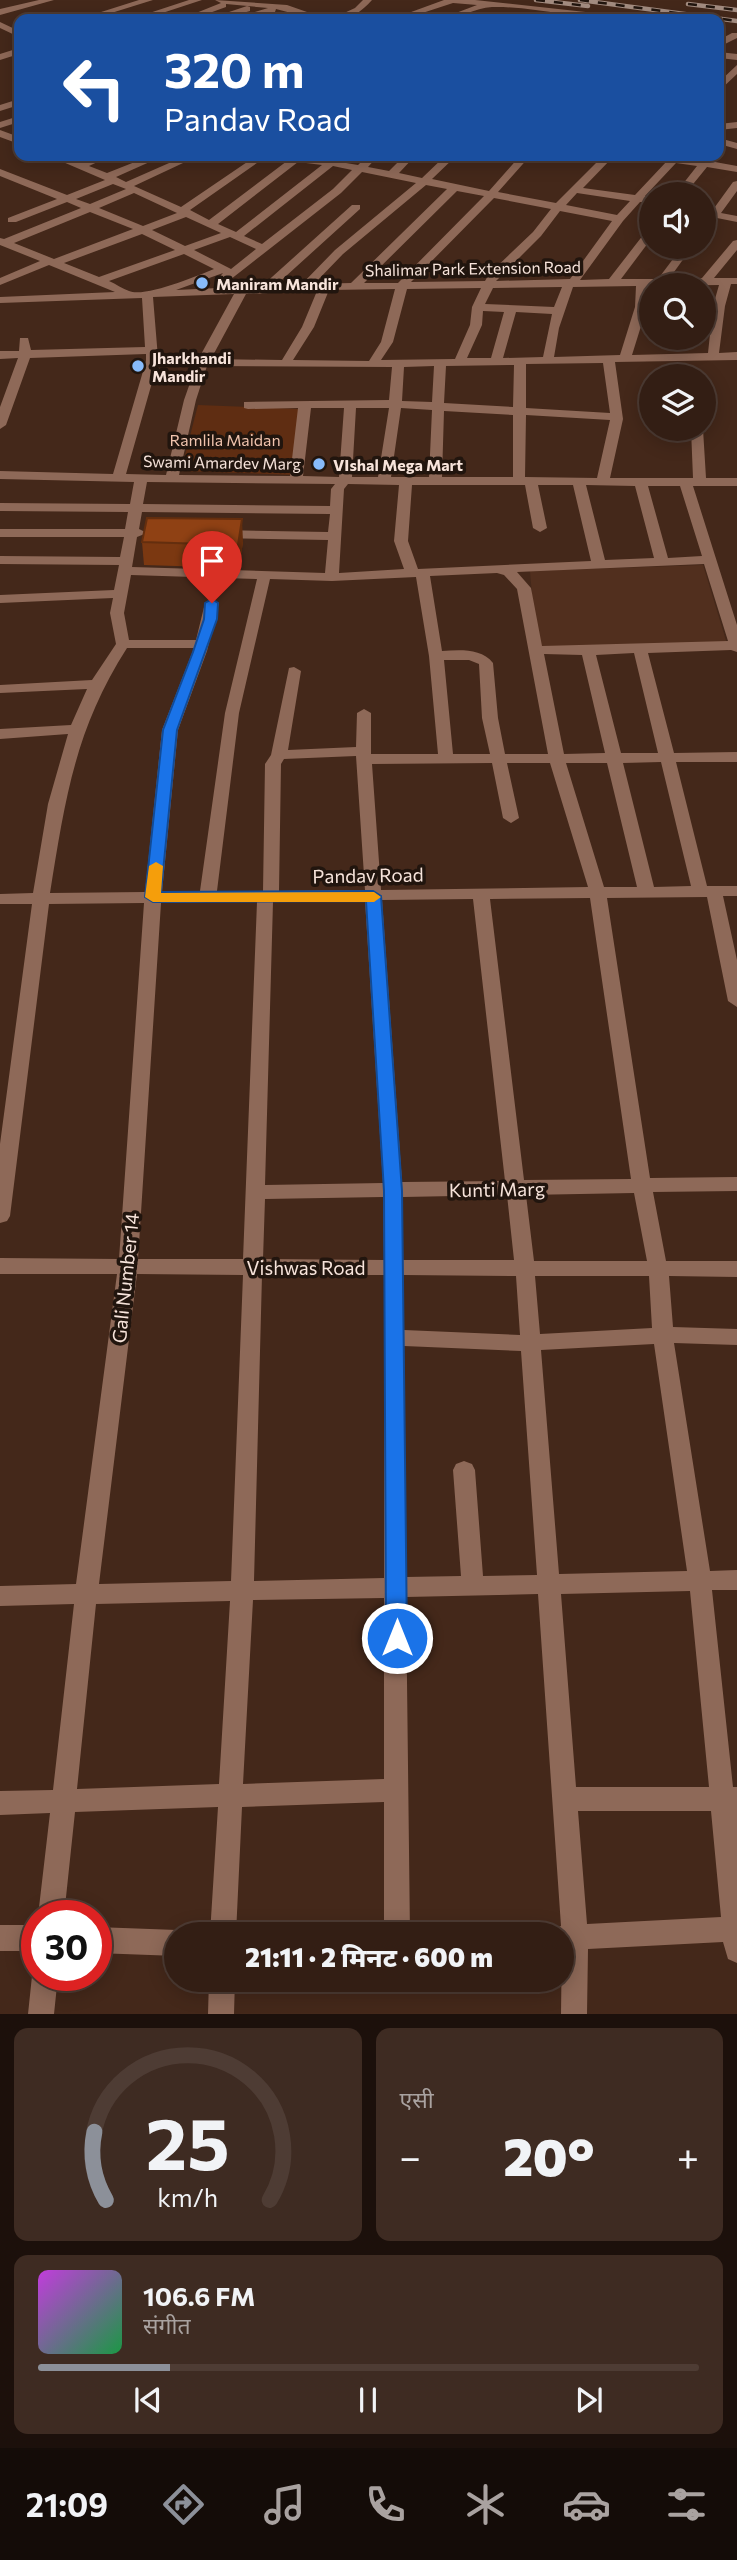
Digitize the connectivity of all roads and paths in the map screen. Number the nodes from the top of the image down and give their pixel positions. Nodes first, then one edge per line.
1 (50, 0) edge
2 (97, 0) edge
3 (149, 0) edge
4 (198, 0) edge
5 (297, 0) edge
6 (368, 0) edge
7 (452, 0) edge
8 (228, 1) edge
9 (490, 4) junction
10 (263, 5) edge
11 (287, 8) junction
12 (529, 8) junction
13 (118, 9) junction
14 (0, 12) edge
15 (518, 12) junction
16 (563, 12) junction
17 (100, 14) edge
18 (128, 14) edge
19 (155, 14) edge
20 (196, 14) edge
21 (230, 14) edge
22 (246, 14) edge
23 (306, 14) edge
24 (348, 14) edge
25 (415, 14) edge
26 (459, 14) edge
27 (513, 14) edge
28 (527, 14) edge
29 (560, 14) edge
30 (580, 14) edge
31 (737, 68) edge
32 (724, 82) edge
33 (67, 161) edge
34 (92, 161) edge
35 (147, 161) edge
36 (183, 161) edge
37 (255, 161) edge
38 (292, 161) edge
39 (320, 161) edge
40 (367, 161) edge
41 (405, 161) edge
42 (445, 161) edge
43 (521, 161) edge
44 (604, 161) edge
45 (672, 161) edge
46 (690, 161) edge
47 (331, 163) junction
48 (704, 164) junction
49 (80, 166) junction
50 (357, 169) junction
51 (737, 169) edge
52 (0, 172) edge
53 (390, 176) junction
54 (111, 178) junction
55 (421, 181) junction
56 (690, 182) edge
57 (737, 184) edge
58 (131, 187) junction
59 (455, 187) junction
60 (575, 190) junction
61 (490, 195) junction
62 (68, 199) junction
63 (638, 199) junction
64 (716, 206) edge
65 (356, 207) dead end
66 (557, 208) junction
67 (92, 209) junction
68 (184, 212) junction
69 (716, 214) edge
70 (619, 219) junction
71 (737, 219) edge
72 (12, 220) dead end
73 (211, 224) junction
74 (141, 230) junction
75 (234, 234) junction
76 (737, 243) edge
77 (4, 246) edge
78 (639, 248) edge
79 (264, 249) junction
80 (182, 251) junction
81 (228, 271) junction
82 (713, 273) edge
83 (19, 274) junction
84 (54, 276) junction
85 (94, 280) junction
86 (614, 281) junction
87 (639, 281) edge
88 (731, 281) edge
89 (0, 282) edge
90 (571, 282) junction
91 (528, 283) junction
92 (489, 284) junction
93 (402, 285) junction
94 (355, 286) junction
95 (305, 287) junction
96 (324, 287) junction
97 (265, 289) junction
98 (242, 290) junction
99 (208, 292) junction
100 (147, 294) junction
101 (132, 295) junction
102 (84, 297) junction
103 (2, 303) edge
104 (478, 307) junction
105 (515, 309) junction
106 (560, 311) junction
107 (639, 313) edge
108 (24, 340) dead end
109 (25, 354) junction
110 (0, 355) edge
111 (152, 356) junction
112 (737, 356) edge
113 (713, 357) junction
114 (608, 358) junction
115 (625, 358) junction
116 (520, 360) junction
117 (548, 360) junction
118 (496, 361) junction
119 (203, 362) junction
120 (460, 362) junction
121 (440, 363) junction
122 (285, 364) junction
123 (398, 364) junction
124 (372, 365) junction
125 (396, 404) junction
126 (248, 405) dead end
127 (305, 405) junction
128 (350, 405) junction
129 (438, 406) junction
130 (518, 412) junction
131 (617, 417) junction
132 (0, 425) edge
133 (698, 441) edge
134 (0, 475) edge
135 (118, 478) junction
136 (141, 478) junction
137 (172, 480) junction
138 (296, 480) junction
139 (345, 480) junction
140 (384, 480) junction
141 (406, 480) junction
142 (435, 480) junction
143 (525, 480) junction
144 (578, 480) junction
145 (603, 480) junction
146 (640, 481) junction
147 (685, 481) junction
148 (700, 481) junction
149 (737, 482) edge
150 (0, 508) edge
151 (136, 510) junction
152 (337, 510) junction
153 (540, 528) dead end
154 (131, 533) junction
155 (0, 534) edge
156 (156, 534) edge
157 (206, 534) edge
158 (335, 536) junction
159 (0, 560) edge
160 (710, 560) junction
161 (662, 562) junction
162 (598, 565) junction
163 (125, 566) junction
164 (497, 569) junction
165 (417, 572) junction
166 (264, 577) junction
167 (332, 577) junction
168 (120, 594) junction
169 (0, 599) edge
170 (212, 603) dead end
171 (124, 644) junction
172 (202, 644) junction
173 (737, 646) edge
174 (640, 648) junction
175 (536, 650) junction
176 (588, 651) junction
177 (436, 656) junction
178 (293, 671) dead end
179 (97, 684) junction
180 (0, 689) edge
181 (364, 713) dead end
182 (76, 730) junction
183 (0, 734) edge
184 (279, 755) junction
185 (364, 755) junction
186 (666, 757) junction
187 (737, 757) edge
188 (614, 758) junction
189 (446, 759) junction
190 (557, 759) junction
191 (500, 760) junction
192 (511, 818) dead end
193 (707, 891) junction
194 (737, 891) edge
195 (647, 892) junction
196 (598, 893) junction
197 (481, 894) junction
198 (373, 896) junction
199 (153, 897) junction
200 (208, 897) junction
201 (268, 897) junction
202 (41, 898) junction
203 (0, 899) edge
204 (737, 1001) edge
205 (737, 1184) edge
206 (642, 1187) junction
207 (515, 1189) junction
208 (393, 1191) junction
209 (256, 1192) junction
210 (0, 1216) edge
211 (0, 1266) edge
212 (128, 1266) junction
213 (253, 1267) junction
214 (393, 1267) junction
215 (524, 1268) junction
216 (658, 1268) junction
217 (737, 1269) edge
218 (663, 1335) junction
219 (737, 1337) edge
220 (394, 1338) junction
221 (530, 1343) junction
222 (464, 1470) dead end
223 (737, 1580) edge
224 (700, 1581) junction
225 (550, 1584) junction
226 (473, 1586) junction
227 (397, 1587) junction
228 (242, 1591) junction
229 (86, 1594) junction
230 (0, 1596) edge
231 (397, 1790) junction
232 (231, 1794) junction
233 (729, 1798) edge
234 (565, 1799) junction
235 (64, 1801) junction
236 (0, 1803) edge
237 (53, 1900) edge
238 (224, 1922) edge
239 (397, 1922) edge
240 (568, 1922) edge
241 (736, 1936) edge
242 (0, 1938) edge
243 (21, 1938) edge
244 (574, 1938) edge
245 (112, 1941) edge
246 (164, 1943) edge
247 (43, 1991) edge
248 (221, 1992) edge
249 (572, 1992) edge
250 (41, 2014) edge
251 (220, 2014) edge
252 (574, 2014) edge

1 - 14 street
2 - 13 street
3 - 13 street
4 - 19 street
5 - 11 street
6 - 24 street
7 - 9 street
7 - 25 street
8 - 10 street
8 - 20 street
9 - 12 street
9 - 26 street
10 - 11 street
10 - 21 street
10 - 22 street
11 - 23 street
12 - 15 street
12 - 16 street
13 - 17 street
13 - 18 street
15 - 27 street
15 - 28 street
16 - 29 street
16 - 30 street
31 - 32 street
33 - 49 street
34 - 49 street
35 - 54 street
36 - 58 street
37 - 68 street
38 - 73 street
39 - 47 street
40 - 50 street
41 - 53 street
42 - 55 street
43 - 61 street
44 - 60 street
45 - 63 street
46 - 48 street
47 - 50 street
47 - 75 street
48 - 51 street
48 - 56 street
49 - 54 street
50 - 53 street
50 - 79 street
52 - 62 street
53 - 55 street
54 - 58 street
54 - 62 street
55 - 59 street
55 - 95 street
57 - 64 street
58 - 67 street
58 - 68 street
59 - 61 street
59 - 94 street
60 - 63 street
60 - 66 street
61 - 66 street
61 - 93 street
62 - 67 street
62 - 72 street
63 - 70 street
65 - 97 street
66 - 70 street
66 - 92 street
67 - 74 street
67 - 77 street
68 - 73 street
68 - 74 street
69 - 71 street
70 - 90 street
73 - 75 street
74 - 80 street
74 - 84 street
75 - 79 street
75 - 80 street
76 - 82 street
77 - 84 street
78 - 86 street
79 - 81 street
80 - 81 street
80 - 85 street
81 - 99 street
81 - 100 street
83 - 84 street
83 - 89 street
83 - 103 street
84 - 85 street
84 - 102 street, Shalimar Park Extension Road
84 - 103 street, Shalimar Park Extension Road
85 - 101 street
85 - 102 street
86 - 87 street, Shalimar Park Extension Road
86 - 90 street, Shalimar Park Extension Road
88 - 113 street
90 - 91 street, Shalimar Park Extension Road
90 - 106 street
91 - 92 street, Shalimar Park Extension Road
91 - 105 street
92 - 93 street, Shalimar Park Extension Road
92 - 104 street
93 - 94 street, Shalimar Park Extension Road
93 - 124 street
94 - 96 street, Shalimar Park Extension Road
95 - 96 street, Shalimar Park Extension Road
95 - 97 street, Shalimar Park Extension Road
96 - 122 street
97 - 98 street, Shalimar Park Extension Road
98 - 99 street, Shalimar Park Extension Road
98 - 119 street
99 - 100 street, Shalimar Park Extension Road
100 - 101 street, Shalimar Park Extension Road
100 - 111 street
101 - 102 street, Shalimar Park Extension Road
104 - 105 street
104 - 120 street
105 - 106 street
105 - 118 street
106 - 117 street
107 - 115 street
108 - 109 street
109 - 110 street
109 - 111 street
109 - 132 street
111 - 119 street
111 - 135 street
112 - 113 street
113 - 115 street
114 - 115 street
114 - 117 street
114 - 131 street
116 - 117 street
116 - 118 street
116 - 130 street
118 - 120 street
119 - 122 street
119 - 137 street
120 - 121 street
121 - 123 street
121 - 129 street
122 - 124 street
123 - 124 street
123 - 125 street
125 - 128 street
125 - 129 street
125 - 140 street
126 - 127 street
127 - 128 street
127 - 138 street
128 - 139 street
129 - 130 street
129 - 142 street
130 - 131 street
130 - 143 street
131 - 145 street
133 - 148 street
134 - 135 street, Swami Amardev Marg
135 - 136 street, Swami Amardev Marg
136 - 137 street, Swami Amardev Marg
136 - 151 street
137 - 138 street, Swami Amardev Marg
138 - 139 street, Swami Amardev Marg
139 - 140 street, Swami Amardev Marg
139 - 152 street
140 - 141 street, Swami Amardev Marg
141 - 142 street, Swami Amardev Marg
141 - 165 street
142 - 143 street, Swami Amardev Marg
143 - 144 street, Swami Amardev Marg
143 - 153 street
144 - 145 street, Swami Amardev Marg
144 - 162 street
145 - 146 street, Swami Amardev Marg
146 - 147 street, Swami Amardev Marg
146 - 161 street
147 - 148 street, Swami Amardev Marg
147 - 160 street
148 - 149 street, Swami Amardev Marg
150 - 151 street
151 - 152 street
151 - 154 street
152 - 158 street
154 - 155 street
154 - 156 street
154 - 163 street
157 - 158 street
158 - 167 street
159 - 163 street
160 - 161 street
160 - 173 street
161 - 162 street
162 - 164 street
163 - 166 street
163 - 168 street
164 - 165 street
164 - 175 street
165 - 167 street
165 - 177 street
166 - 167 street
166 - 200 street
168 - 169 street
168 - 171 street
170 - 172 street, Gali Number 14
171 - 172 street
171 - 179 street
172 - 199 street, Gali Number 14
173 - 174 street
174 - 176 street
174 - 186 street
175 - 176 street
175 - 190 street
176 - 188 street
177 - 189 street
177 - 191 street
178 - 184 street
179 - 180 street
179 - 182 street
181 - 185 street
182 - 183 street
182 - 202 street
184 - 185 street
184 - 201 street
185 - 189 street
185 - 198 street
186 - 187 street
186 - 188 street
186 - 193 street
188 - 190 street
188 - 195 street
189 - 191 street
190 - 191 street
190 - 196 street
191 - 192 street
193 - 194 street, Pandav Road
193 - 195 street, Pandav Road
193 - 204 street
195 - 196 street, Pandav Road
196 - 197 street, Pandav Road
196 - 206 street
197 - 198 street, Pandav Road
197 - 207 street
198 - 201 street, Pandav Road
198 - 208 street
199 - 200 street, Pandav Road
199 - 202 street, Pandav Road
199 - 212 street, Gali Number 14
200 - 201 street, Pandav Road
201 - 209 street
202 - 203 street, Pandav Road
202 - 210 street
205 - 206 street, Kunti Marg
206 - 207 street, Kunti Marg
206 - 216 street
207 - 208 street, Kunti Marg
207 - 215 street
208 - 209 street, Kunti Marg
208 - 214 street
209 - 213 street
211 - 212 street, Vishwas Road
212 - 213 street, Vishwas Road
212 - 229 street, Gali Number 14
213 - 214 street, Vishwas Road
213 - 228 street
214 - 215 street, Vishwas Road
214 - 220 street
215 - 216 street, Vishwas Road
215 - 221 street
216 - 217 street, Vishwas Road
216 - 218 street
218 - 219 street
218 - 221 street
218 - 224 street
220 - 221 street
220 - 227 street
221 - 225 street
222 - 226 street
223 - 224 street
224 - 225 street
224 - 233 street
225 - 226 street
225 - 234 street
226 - 227 street
227 - 228 street
227 - 231 street
228 - 229 street
228 - 232 street
229 - 230 street
229 - 235 street, Gali Number 14
231 - 232 street
231 - 239 street
232 - 235 street
232 - 238 street
233 - 234 street
233 - 241 street
234 - 240 street
235 - 236 street
235 - 237 street, Gali Number 14
241 - 244 street
242 - 243 street
245 - 246 street
247 - 250 street
248 - 251 street
249 - 252 street

